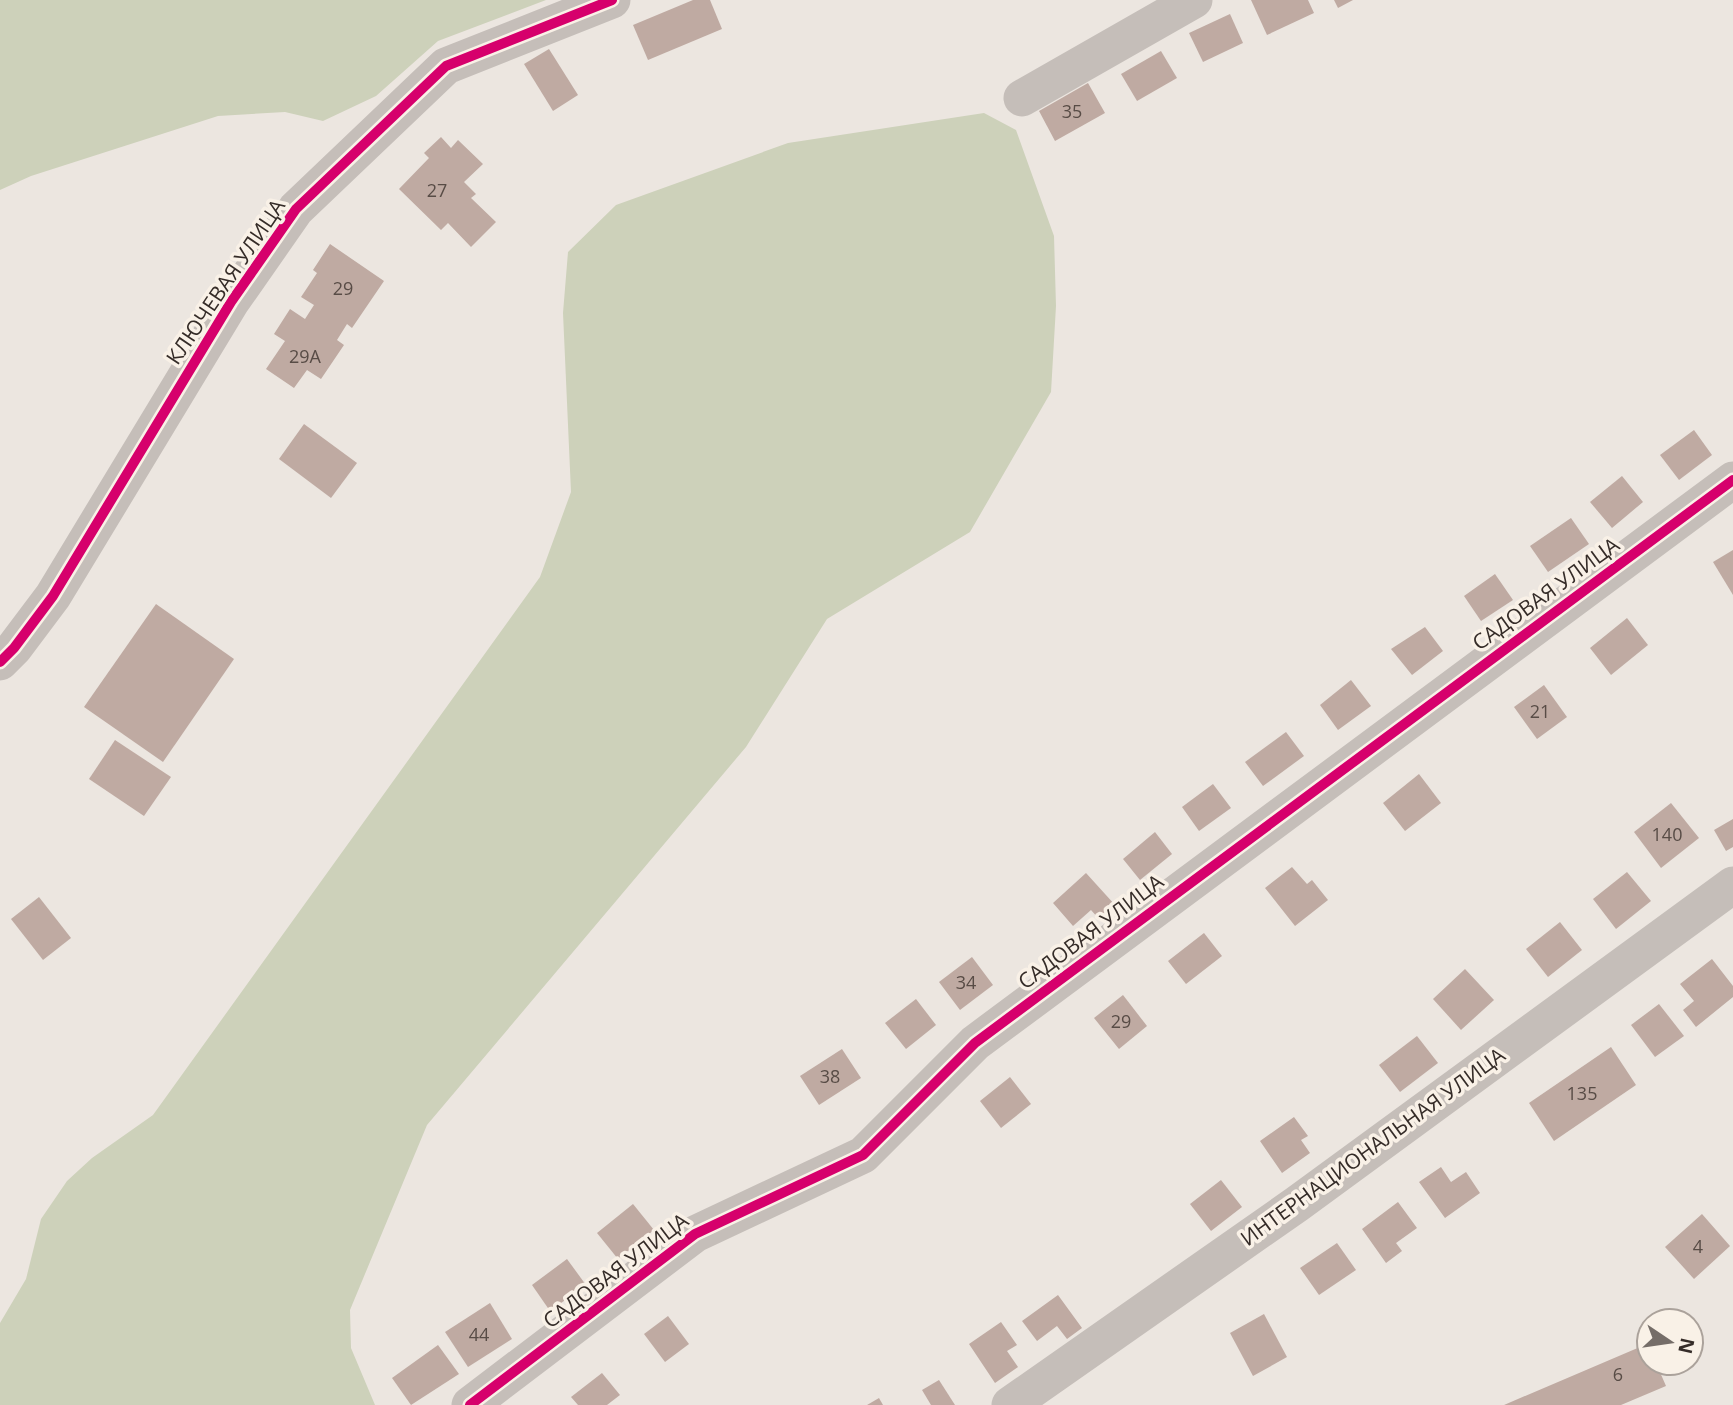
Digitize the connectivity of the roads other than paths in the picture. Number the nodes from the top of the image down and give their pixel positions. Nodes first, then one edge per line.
1 (612, 0) edge
2 (1194, 0) edge
3 (1022, 98) dead end
4 (1733, 480) edge
5 (0, 662) edge
6 (1733, 886) edge
7 (470, 1405) edge
8 (1010, 1405) edge

1 - 5 street, КЛЮЧЕВАЯ УЛИЦА
2 - 3 street
4 - 7 street, САДОВАЯ УЛИЦА
6 - 8 street, ИНТЕРНАЦИОНАЛЬНАЯ УЛИЦА

